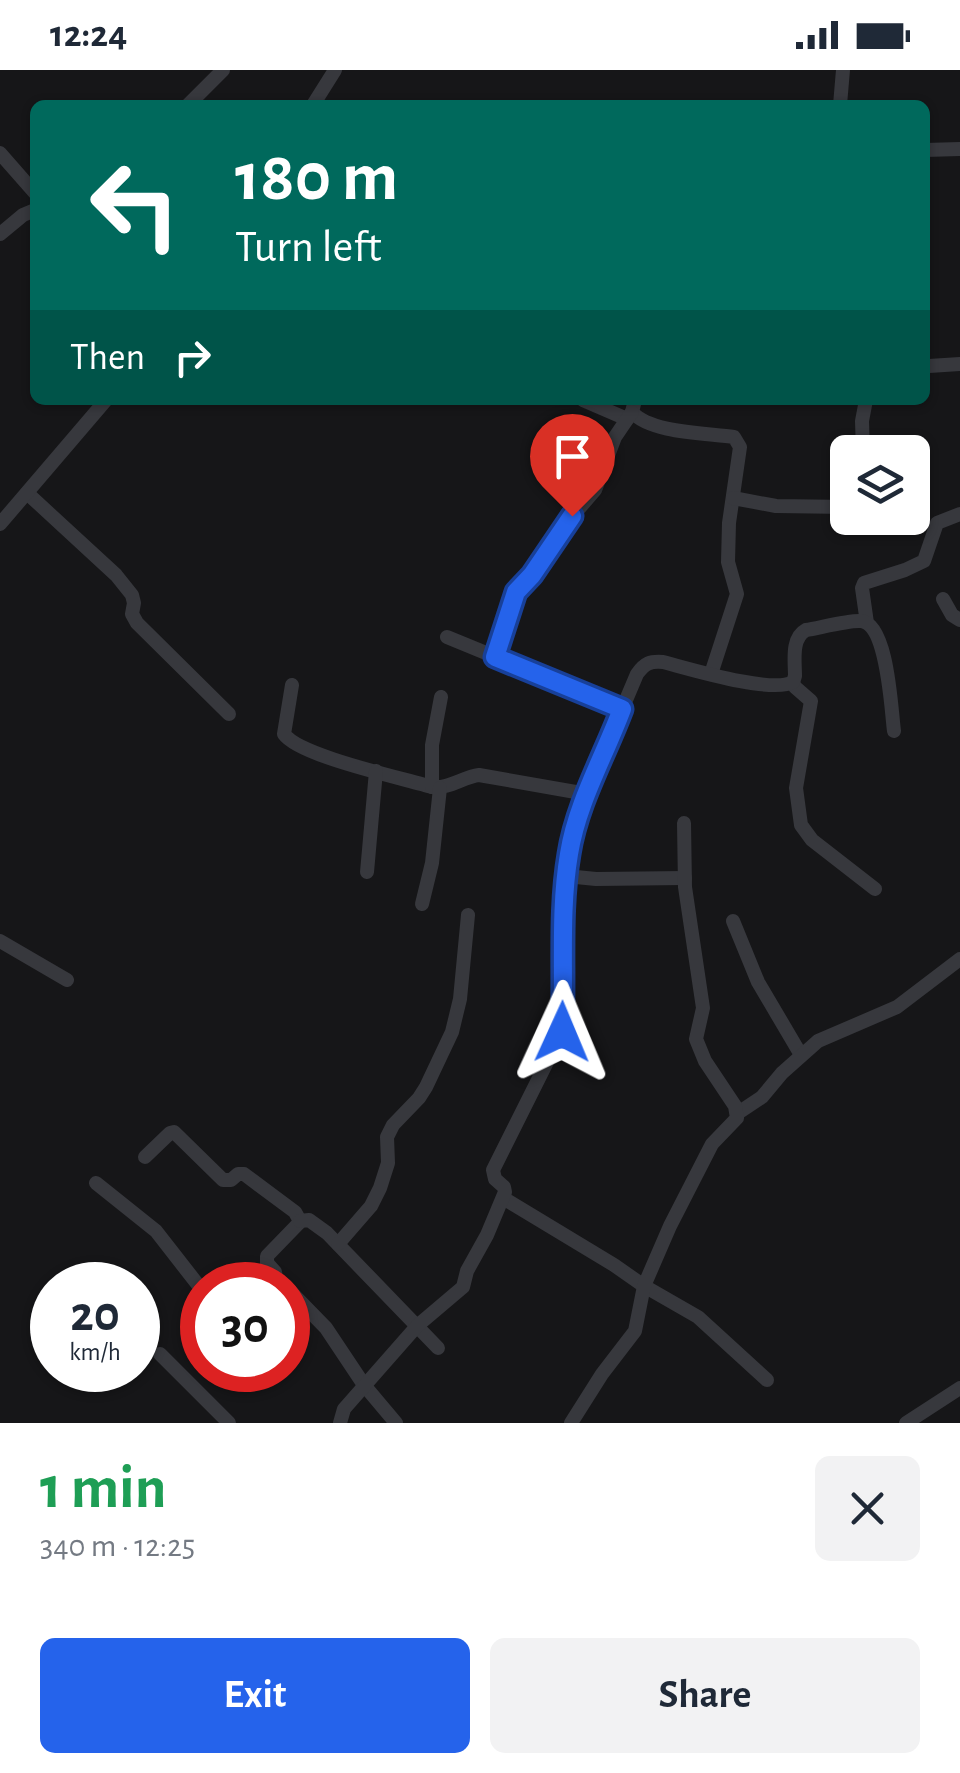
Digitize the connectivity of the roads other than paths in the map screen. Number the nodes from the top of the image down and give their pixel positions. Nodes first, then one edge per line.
1 (223, 70) edge
2 (335, 70) edge
3 (843, 70) edge
4 (193, 100) edge
5 (316, 100) edge
6 (840, 100) edge
7 (930, 150) edge
8 (960, 150) edge
9 (0, 153) edge
10 (30, 186) edge
11 (30, 212) edge
12 (0, 234) edge
13 (960, 364) edge
14 (930, 366) edge
15 (102, 405) edge
16 (865, 405) edge
17 (631, 410) edge
18 (862, 435) edge
19 (27, 494) junction
20 (733, 498) junction
21 (830, 507) edge
22 (960, 514) edge
23 (0, 524) edge
24 (944, 598) dead end
25 (960, 620) edge
26 (867, 623) junction
27 (447, 637) dead end
28 (495, 657) junction
29 (712, 674) junction
30 (793, 682) junction
31 (292, 685) dead end
32 (441, 697) dead end
33 (622, 709) junction
34 (229, 714) dead end
35 (894, 731) dead end
36 (376, 771) junction
37 (436, 787) junction
38 (587, 794) junction
39 (684, 823) dead end
40 (367, 872) dead end
41 (566, 876) junction
42 (685, 878) junction
43 (875, 889) dead end
44 (422, 904) dead end
45 (468, 915) dead end
46 (733, 921) dead end
47 (0, 941) edge
48 (960, 959) edge
49 (67, 980) dead end
50 (802, 1055) junction
51 (738, 1113) junction
52 (145, 1157) dead end
53 (96, 1183) dead end
54 (503, 1198) junction
55 (300, 1221) junction
56 (338, 1244) junction
57 (180, 1262) edge
58 (267, 1262) edge
59 (644, 1286) junction
60 (310, 1313) edge
61 (417, 1326) junction
62 (438, 1348) dead end
63 (160, 1354) dead end
64 (767, 1380) dead end
65 (364, 1386) junction
66 (960, 1388) edge
67 (928, 1417) edge
68 (229, 1423) edge
69 (340, 1423) edge
70 (396, 1423) edge
71 (571, 1423) edge
72 (906, 1423) edge

1 - 4 street
2 - 5 street
3 - 6 street
7 - 8 street
9 - 10 street
11 - 12 street
13 - 14 street
15 - 19 street
16 - 18 street
17 - 20 street
17 - 28 street
19 - 23 street
19 - 34 street
20 - 21 street
20 - 29 street
22 - 26 street
24 - 25 street
26 - 30 street
26 - 35 street
27 - 28 street
28 - 33 street
29 - 30 street
29 - 33 street
30 - 43 street
31 - 36 street
32 - 37 street
33 - 38 street
36 - 37 street
36 - 40 street
37 - 38 street
37 - 44 street
38 - 41 street
39 - 42 street
41 - 42 street
41 - 54 street
42 - 51 street
45 - 56 street
46 - 50 street
47 - 49 street
48 - 50 street
50 - 51 street
51 - 59 street
52 - 55 street
53 - 57 street
54 - 59 street
54 - 61 street
55 - 56 street
55 - 58 street
56 - 61 street
59 - 64 street
59 - 71 street
60 - 65 street
61 - 62 street
61 - 65 street
63 - 68 street
65 - 69 street
65 - 70 street
66 - 67 street
67 - 72 street

